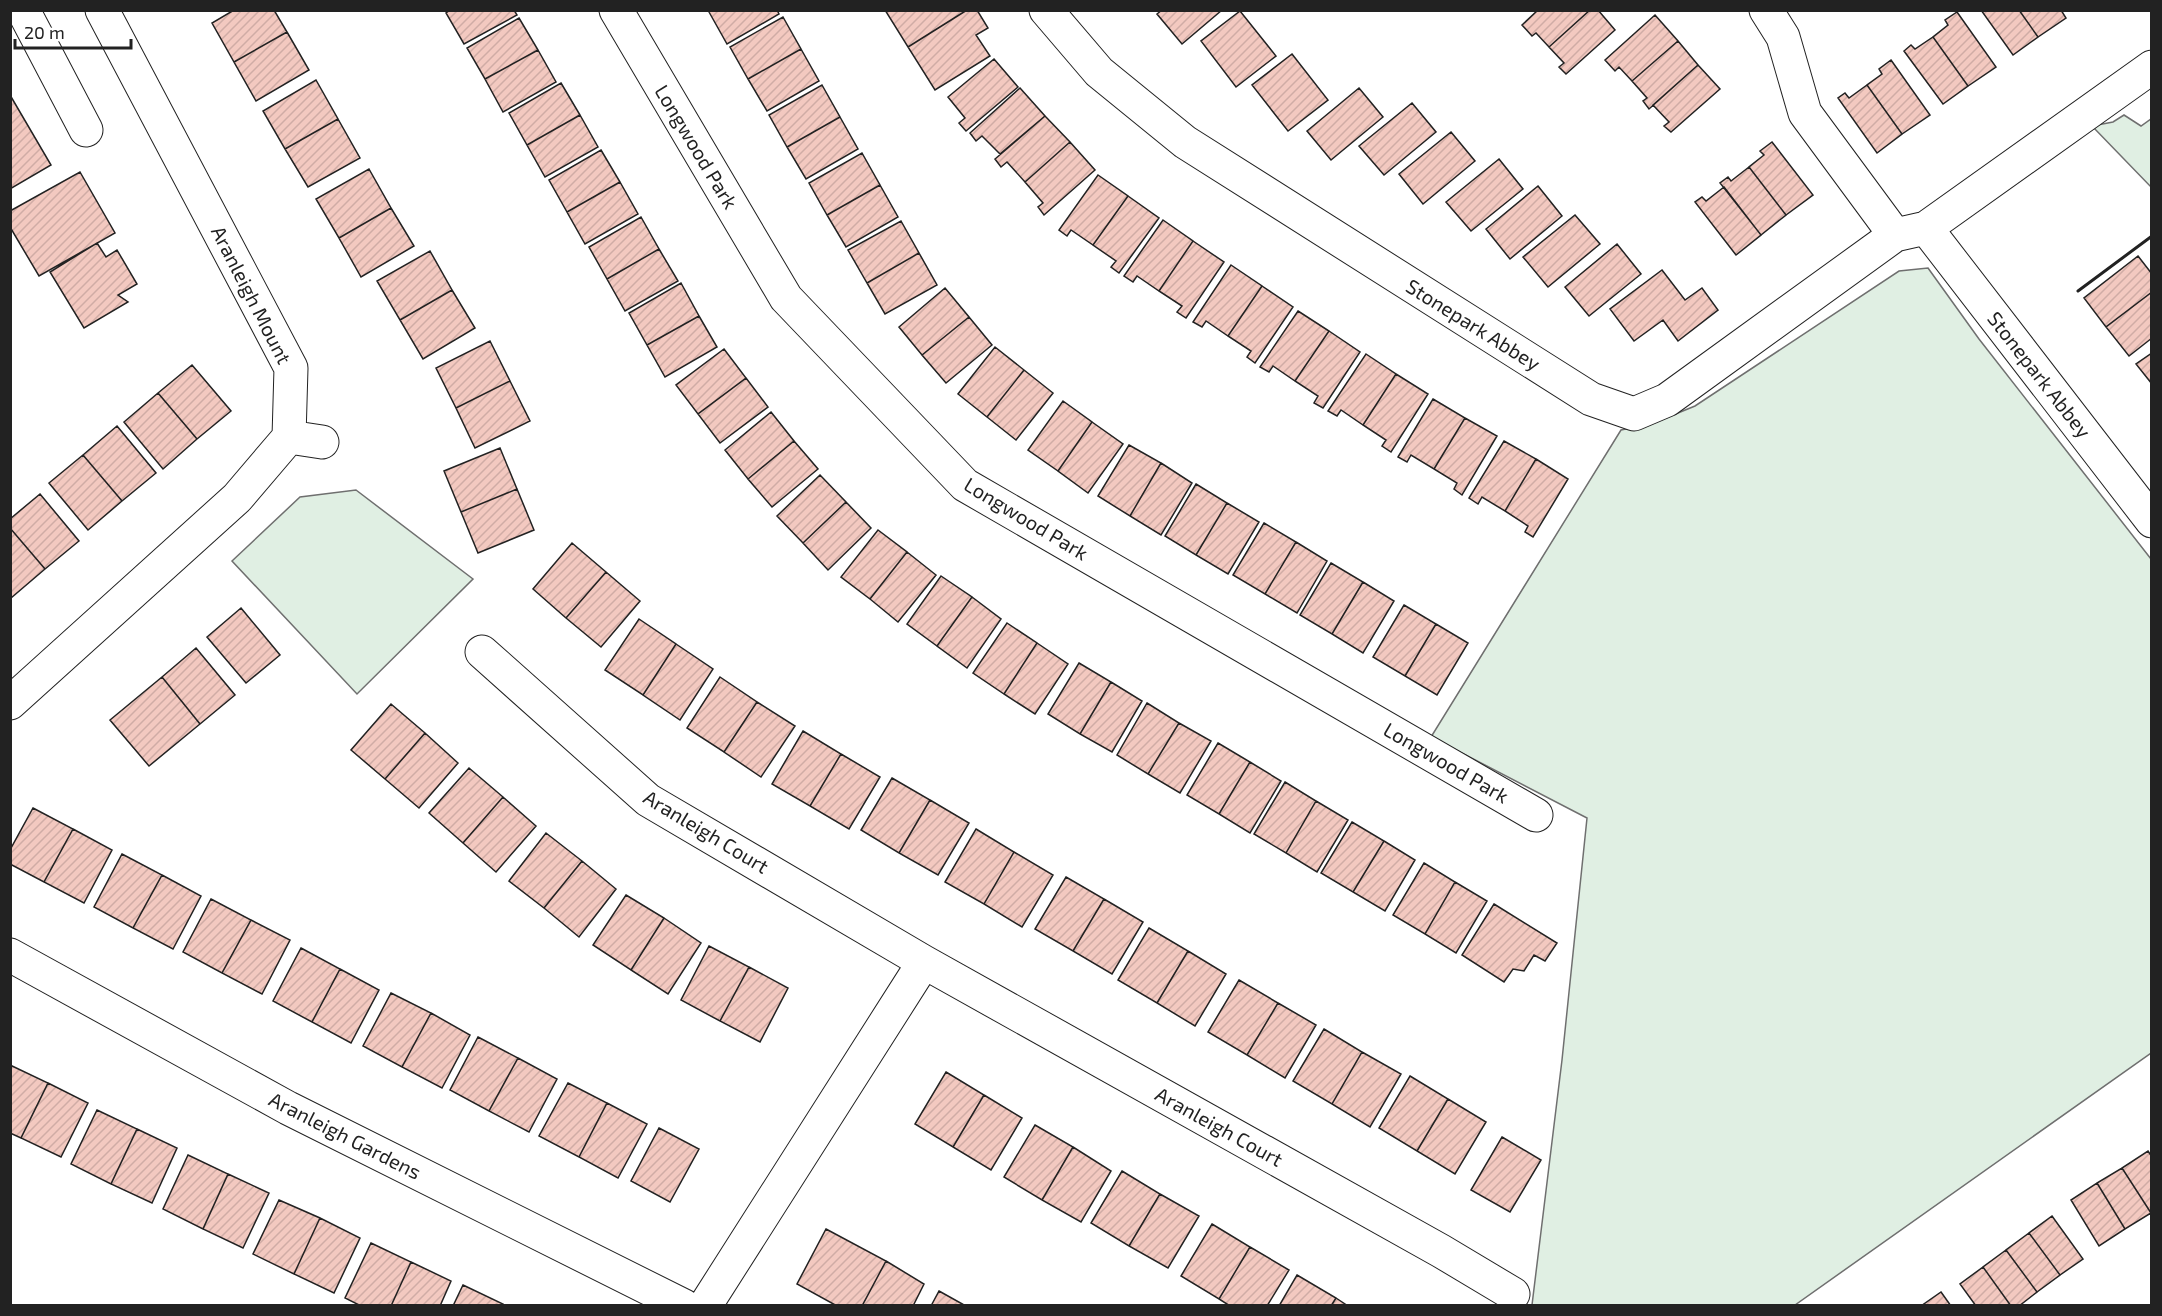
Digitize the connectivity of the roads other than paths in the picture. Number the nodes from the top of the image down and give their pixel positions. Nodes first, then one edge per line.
1 (23, 10) edge
2 (102, 10) edge
3 (616, 10) edge
4 (1046, 10) edge
5 (1766, 10) edge
6 (2151, 68) edge
7 (86, 130) dead end
8 (1910, 232) junction
9 (289, 437) junction
10 (322, 442) dead end
11 (2151, 521) edge
12 (482, 651) dead end
13 (10, 703) edge
14 (1536, 815) dead end
15 (10, 955) edge
16 (924, 962) junction
17 (1513, 1294) dead end
18 (684, 1305) edge
19 (705, 1305) edge

1 - 7 street
2 - 9 street, Aranleigh Mount
3 - 14 street, Longwood Park
4 - 8 street, Stonepark Abbey
5 - 8 street
6 - 8 street, Stonepark Abbey
8 - 11 street, Stonepark Abbey
9 - 10 street
9 - 13 street
12 - 16 street, Aranleigh Court
15 - 18 street, Aranleigh Gardens
16 - 17 street, Aranleigh Court
16 - 19 street

